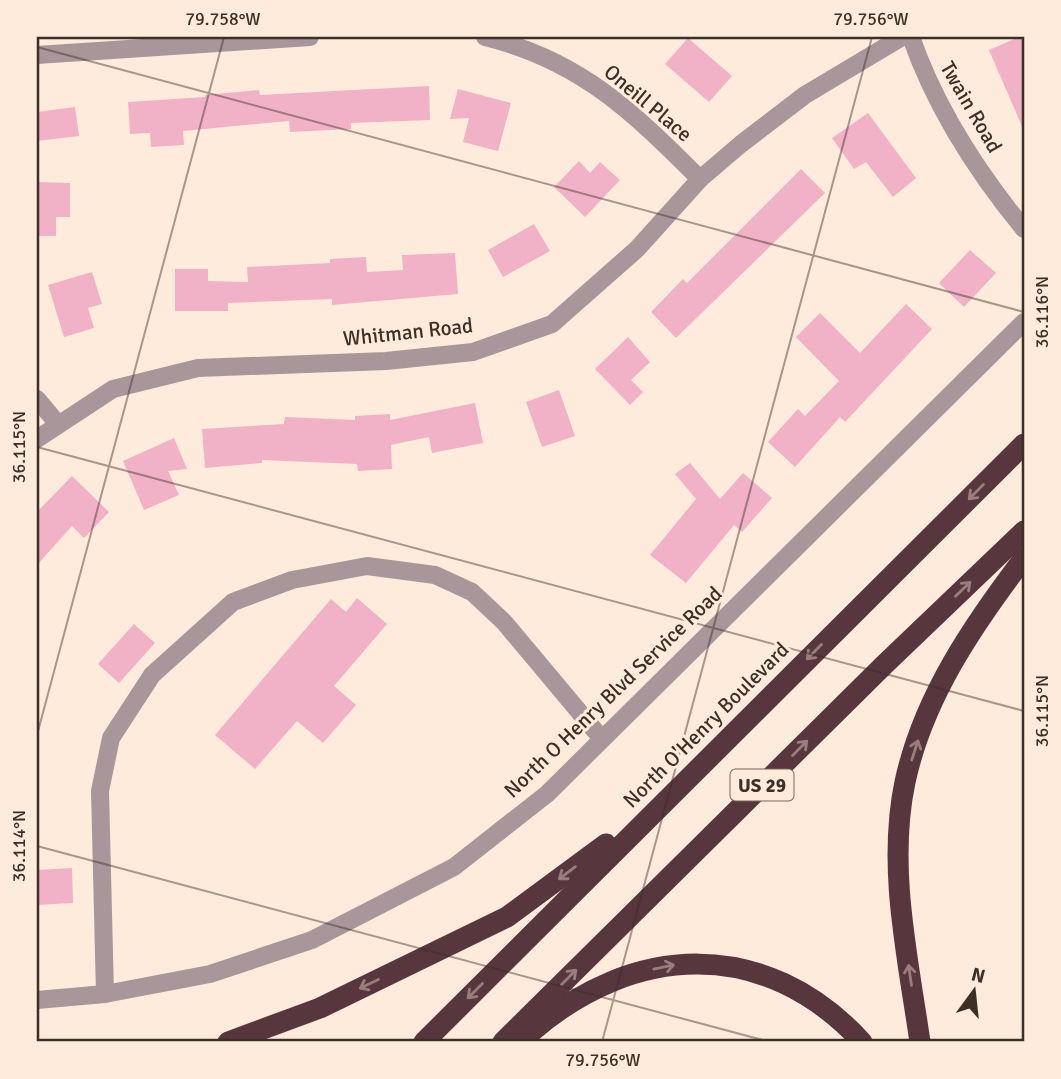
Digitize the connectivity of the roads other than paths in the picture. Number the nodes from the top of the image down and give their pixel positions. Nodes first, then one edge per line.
1 (310, 37) edge
2 (485, 37) edge
3 (902, 37) edge
4 (911, 37) edge
5 (37, 55) edge
6 (700, 179) junction
7 (1024, 229) edge
8 (1024, 322) edge
9 (37, 399) edge
10 (57, 423) junction
11 (37, 439) edge
12 (1024, 444) edge
13 (1024, 531) edge
14 (1024, 558) edge
15 (602, 739) junction
16 (661, 803) junction
17 (106, 994) junction
18 (37, 1000) edge
19 (228, 1042) edge
20 (424, 1042) edge
21 (503, 1042) edge
22 (520, 1042) edge
23 (862, 1042) edge
24 (920, 1042) edge

1 - 5 street
2 - 6 street, Oneill Place
3 - 6 street, Whitman Road
4 - 7 street, Twain Road
6 - 10 street, Whitman Road
8 - 15 street, North O Henry Blvd Service Road
9 - 10 street
10 - 11 street, Whitman Road
12 -> 16 highway, North O'Henry Boulevard / US 29
21 -> 13 highway, US 29
24 -> 14 highway
15 - 17 street, North O Henry Blvd Service Road
15 - 17 street
16 -> 19 highway
16 -> 20 highway, North O'Henry Boulevard / US 29
17 - 18 street, North O Henry Blvd Service Road
22 -> 23 highway

